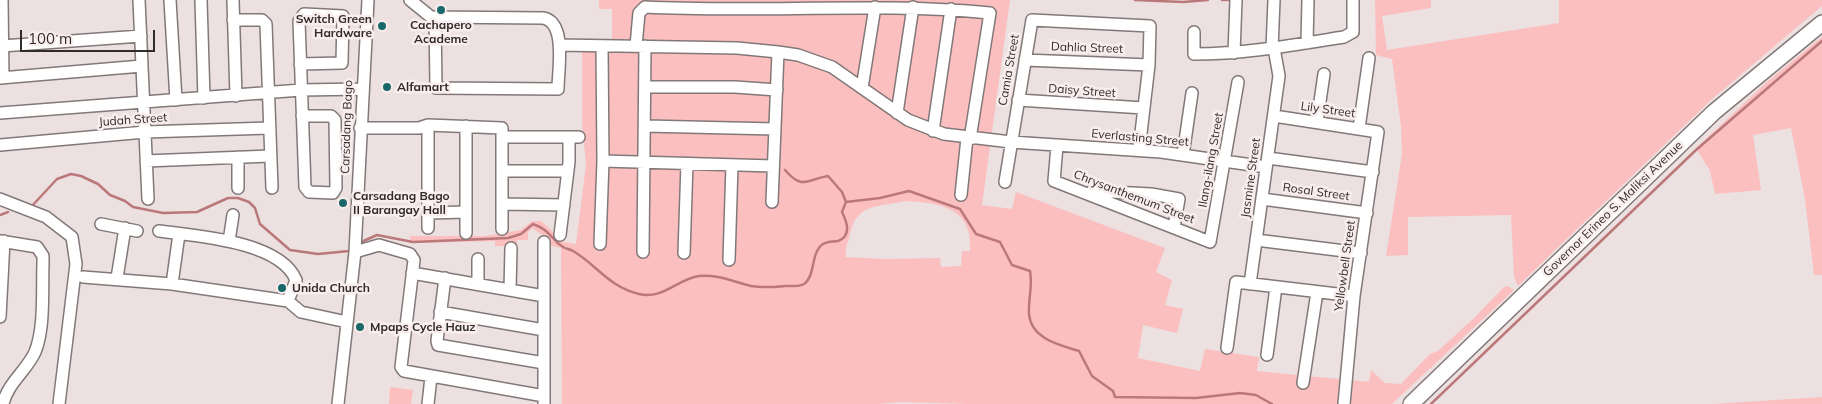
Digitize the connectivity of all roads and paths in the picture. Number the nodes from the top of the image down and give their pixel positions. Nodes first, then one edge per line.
1 (2, 0) edge
2 (139, 0) edge
3 (170, 0) edge
4 (201, 0) edge
5 (233, 0) edge
6 (368, 0) edge
7 (410, 0) edge
8 (1236, 0) edge
9 (1274, 0) edge
10 (1308, 0) edge
11 (1353, 0) edge
12 (874, 6) junction
13 (913, 7) junction
14 (951, 9) junction
15 (435, 17) junction
16 (234, 20) junction
17 (1822, 22) edge
18 (1194, 32) dead end
19 (141, 36) junction
20 (1307, 43) junction
21 (559, 45) junction
22 (2, 46) junction
23 (602, 46) junction
24 (640, 46) junction
25 (1273, 49) junction
26 (778, 52) junction
27 (1234, 53) junction
28 (1368, 58) dead end
29 (1024, 60) junction
30 (300, 64) junction
31 (1149, 65) junction
32 (142, 66) junction
33 (1324, 74) dead end
34 (2, 78) edge
35 (1238, 82) dead end
36 (645, 87) junction
37 (862, 88) junction
38 (362, 89) junction
39 (301, 90) junction
40 (777, 90) junction
41 (1192, 92) dead end
42 (268, 93) junction
43 (236, 96) junction
44 (204, 98) junction
45 (176, 100) junction
46 (1018, 100) junction
47 (144, 102) junction
48 (1144, 108) junction
49 (0, 113) edge
50 (898, 113) junction
51 (302, 116) junction
52 (1274, 116) junction
53 (1317, 122) junction
54 (361, 125) junction
55 (426, 125) junction
56 (466, 126) junction
57 (645, 126) junction
58 (269, 128) junction
59 (1359, 128) junction
60 (775, 129) junction
61 (933, 131) junction
62 (146, 132) junction
63 (1378, 132) joint
64 (502, 137) junction
65 (969, 138) junction
66 (1012, 142) junction
67 (0, 145) edge
68 (1057, 146) junction
69 (1139, 150) junction
70 (1182, 155) junction
71 (270, 156) junction
72 (238, 157) junction
73 (146, 161) junction
74 (603, 161) junction
75 (1224, 161) junction
76 (645, 162) junction
77 (1267, 162) junction
78 (687, 164) junction
79 (732, 165) junction
80 (773, 166) junction
81 (502, 171) junction
82 (568, 171) junction
83 (1373, 172) junction
84 (1006, 182) dead end
85 (238, 188) dead end
86 (272, 188) dead end
87 (1080, 191) junction
88 (962, 195) dead end
89 (0, 199) edge
90 (148, 199) dead end
91 (1262, 199) junction
92 (772, 202) dead end
93 (502, 204) junction
94 (564, 205) junction
95 (466, 212) junction
96 (428, 213) junction
97 (1367, 213) junction
98 (232, 215) dead end
99 (101, 224) dead end
100 (1174, 227) junction
101 (125, 228) junction
102 (428, 228) dead end
103 (502, 229) dead end
104 (137, 230) dead end
105 (159, 231) dead end
106 (466, 233) dead end
107 (179, 234) junction
108 (560, 235) dead end
109 (1256, 240) junction
110 (2, 241) edge
111 (229, 241) junction
112 (544, 242) dead end
113 (1210, 242) joint
114 (600, 244) dead end
115 (510, 248) dead end
116 (355, 252) junction
117 (643, 252) dead end
118 (684, 253) dead end
119 (1361, 253) junction
120 (478, 259) dead end
121 (729, 260) dead end
122 (412, 273) junction
123 (83, 277) dead end
124 (118, 278) junction
125 (444, 278) junction
126 (172, 284) junction
127 (478, 284) junction
128 (1250, 284) junction
129 (1276, 287) junction
130 (510, 290) junction
131 (1317, 292) junction
132 (544, 296) junction
133 (1354, 296) junction
134 (288, 301) junction
135 (440, 312) junction
136 (0, 317) edge
137 (347, 322) junction
138 (544, 330) junction
139 (1227, 348) dead end
140 (1267, 355) dead end
141 (544, 362) junction
142 (431, 377) junction
143 (1303, 383) dead end
144 (544, 400) edge
145 (3, 404) edge
146 (59, 404) edge
147 (338, 404) edge
148 (428, 404) edge
149 (1344, 404) edge
150 (1411, 404) edge

1 - 22 street
2 - 19 street
3 - 45 street
4 - 44 street
5 - 16 street
6 - 38 street, Carsadang Bago
7 - 15 street
8 - 27 street
9 - 25 street, Jasmine Street
10 - 20 street
11 - 20 street
12 - 13 street
12 - 24 street
12 - 37 street
13 - 14 street
13 - 50 street
14 - 61 street
14 - 65 street
15 - 21 street
15 - 21 street
16 - 42 street
16 - 43 street
17 - 150 main road, Governor Erineo S. Maliksi Avenue
18 - 27 street
19 - 22 street
19 - 32 street
20 - 25 street
21 - 23 street, Everlasting Street
22 - 34 street
23 - 24 street, Everlasting Street
23 - 74 street
24 - 26 street, Everlasting Street
24 - 36 street
25 - 27 street
25 - 52 street, Jasmine Street
26 - 37 street, Everlasting Street
26 - 40 street
28 - 59 street
29 - 31 street, Dahlia Street
29 - 31 street, Camia Street
29 - 46 street, Camia Street
30 - 30 street
30 - 39 street
31 - 48 street
32 - 34 street
32 - 47 street
33 - 53 street
35 - 75 street, Ilang-ilang Street
36 - 40 street
36 - 57 street
37 - 50 street, Everlasting Street
38 - 39 street
38 - 54 street, Carsadang Bago
39 - 42 street
39 - 51 street
40 - 60 street
41 - 70 street
42 - 43 street
42 - 58 street
43 - 44 street
44 - 45 street
45 - 47 street
46 - 48 street, Daisy Street
46 - 66 street, Camia Street
47 - 49 street
47 - 62 street
48 - 69 street
50 - 61 street, Everlasting Street
51 - 51 street
52 - 53 street, Lily Street
52 - 77 street, Jasmine Street
53 - 59 street, Lily Street
54 - 55 street
54 - 116 street, Carsadang Bago
55 - 56 street
55 - 96 street
56 - 64 street
56 - 95 street
57 - 60 street
57 - 76 street
58 - 62 street, Judah Street
58 - 71 street
59 - 63 street, Lily Street
60 - 80 street
61 - 65 street, Everlasting Street
62 - 67 street, Judah Street
62 - 73 street
63 - 83 street, Yellowbell Street
64 - 81 street
64 - 82 street
65 - 66 street, Everlasting Street
65 - 88 street
66 - 68 street, Everlasting Street
66 - 84 street, Camia Street
68 - 69 street, Everlasting Street
68 - 87 street, Chrysanthemum Street
69 - 70 street, Everlasting Street
70 - 75 street, Everlasting Street
71 - 72 street
71 - 86 street
72 - 73 street
72 - 85 street
73 - 90 street
74 - 76 street
74 - 114 street
75 - 77 street, Everlasting Street
75 - 113 street, Ilang-ilang Street
76 - 78 street
76 - 117 street
77 - 83 street, Everlasting Street
77 - 91 street, Jasmine Street
78 - 79 street
78 - 118 street
79 - 80 street
79 - 121 street
80 - 92 street
81 - 82 street
81 - 93 street
82 - 94 street
83 - 97 street, Yellowbell Street
87 - 100 street, Chrysanthemum Street
87 - 100 street
89 - 146 street
91 - 97 street, Rosal Street
91 - 109 street, Jasmine Street
93 - 94 street
93 - 103 street
94 - 108 street
95 - 96 street
95 - 106 street
96 - 102 street
97 - 119 street, Yellowbell Street
98 - 111 street
99 - 101 street
100 - 113 street, Chrysanthemum Street
101 - 104 street
101 - 124 street
105 - 107 street
107 - 111 street
107 - 126 street
109 - 119 street
109 - 128 street, Jasmine Street
110 - 136 street
110 - 145 street
111 - 134 street
112 - 132 street
115 - 130 street
116 - 122 street
116 - 137 street, Carsadang Bago
119 - 133 street, Yellowbell Street
120 - 127 street
122 - 125 street
122 - 142 street
123 - 124 street
124 - 126 street
125 - 127 street
125 - 135 street
126 - 134 street
127 - 130 street
128 - 129 street
128 - 139 street
129 - 131 street
129 - 140 street
130 - 132 street
131 - 133 street
131 - 143 street
132 - 138 street
133 - 149 street, Yellowbell Street
134 - 137 street
135 - 138 street
135 - 141 street
137 - 147 street, Carsadang Bago
138 - 141 street
141 - 144 street
142 - 144 street
142 - 148 street

